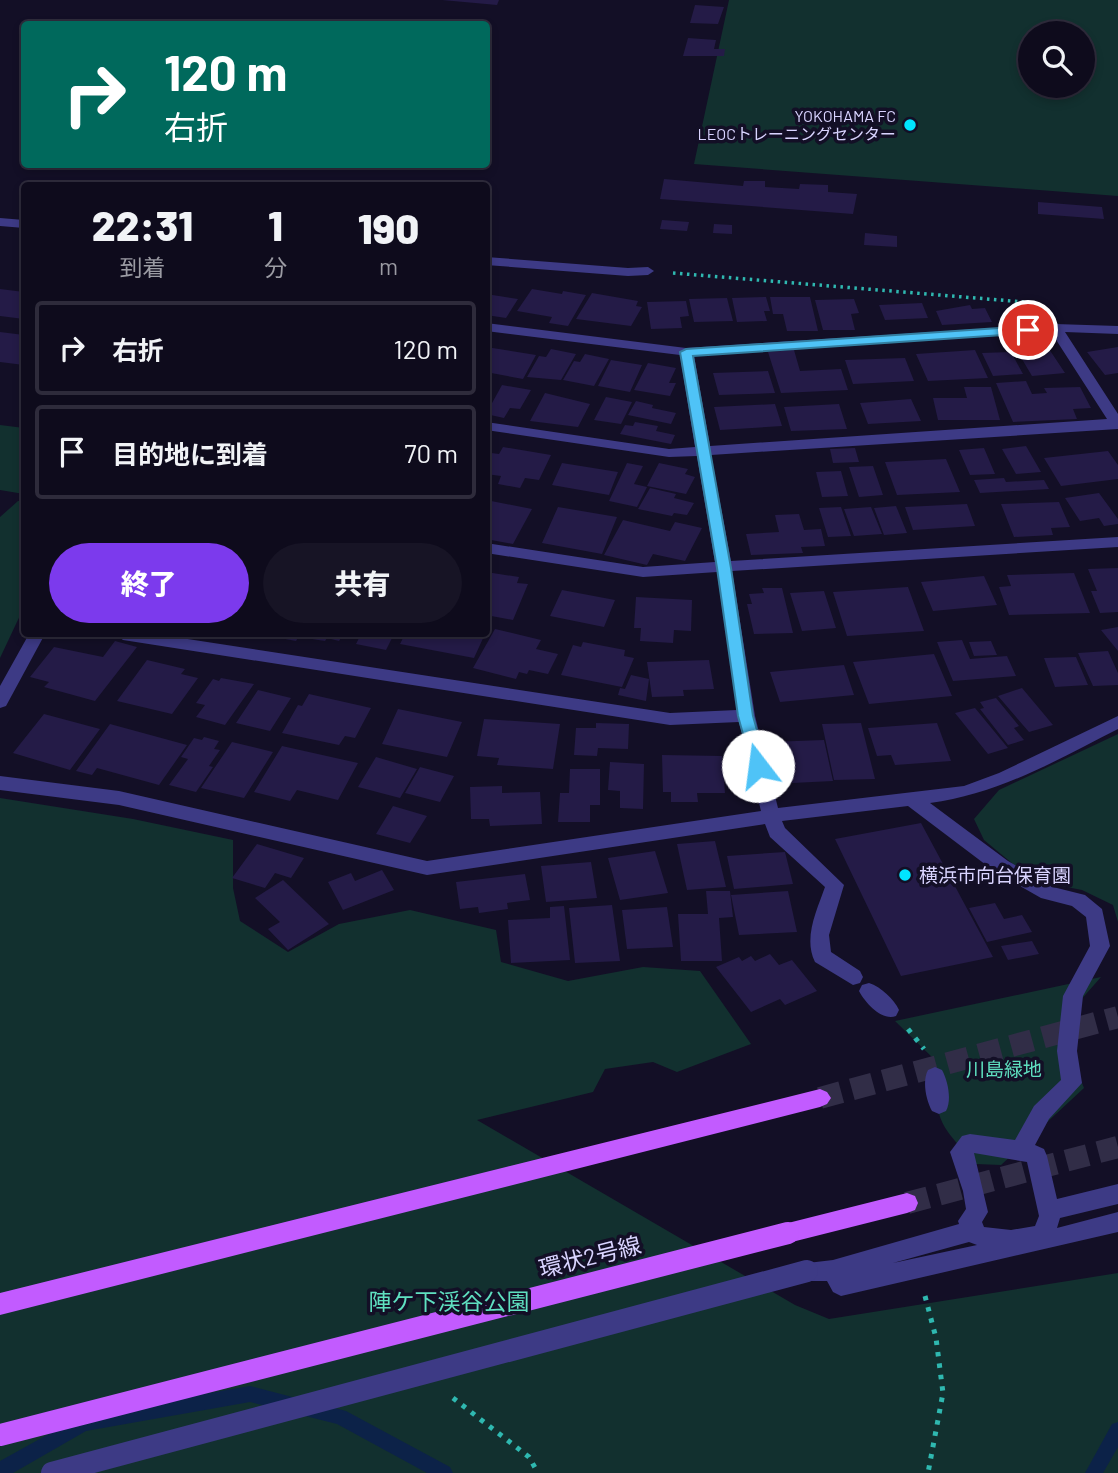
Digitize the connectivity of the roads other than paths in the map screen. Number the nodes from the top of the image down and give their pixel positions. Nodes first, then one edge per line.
1 (0, 222) edge
2 (21, 224) edge
3 (490, 261) edge
4 (648, 271) road end
5 (490, 328) edge
6 (1055, 328) junction
7 (1118, 330) edge
8 (686, 352) junction
9 (1117, 424) edge
10 (490, 427) edge
11 (705, 450) junction
12 (1118, 542) edge
13 (490, 549) edge
14 (724, 568) junction
15 (35, 637) edge
16 (142, 637) edge
17 (0, 702) edge
18 (746, 716) junction
19 (1118, 722) edge
20 (0, 783) edge
21 (913, 800) junction
22 (771, 816) junction
23 (889, 1010) road end
24 (935, 1076) road end
25 (820, 1098) tunnel mouth
26 (939, 1105) dead end
27 (1022, 1150) junction
28 (1118, 1194) edge
29 (907, 1203) tunnel mouth
30 (1049, 1211) junction
31 (1118, 1222) edge
32 (974, 1230) junction
33 (833, 1270) junction
34 (0, 1304) edge
35 (0, 1434) edge
36 (52, 1473) edge

1 - 2 street
3 - 4 street
5 - 8 street
6 - 7 street
6 - 8 street
6 - 9 street
8 - 11 street
9 - 11 street
10 - 11 street
11 - 14 street
12 - 14 street
13 - 14 street
14 - 18 street
15 - 17 street
16 - 18 street
18 - 22 street
19 - 21 street
20 - 22 street
21 - 22 street
21 - 27 street
22 - 23 street
24 - 26 street
25 - 34 main road
27 - 30 street
27 - 32 street
28 - 30 street
29 - 35 main road, 環状2号線, bridge
30 - 32 street
31 - 33 street
32 - 33 street
33 - 36 street, bridge

